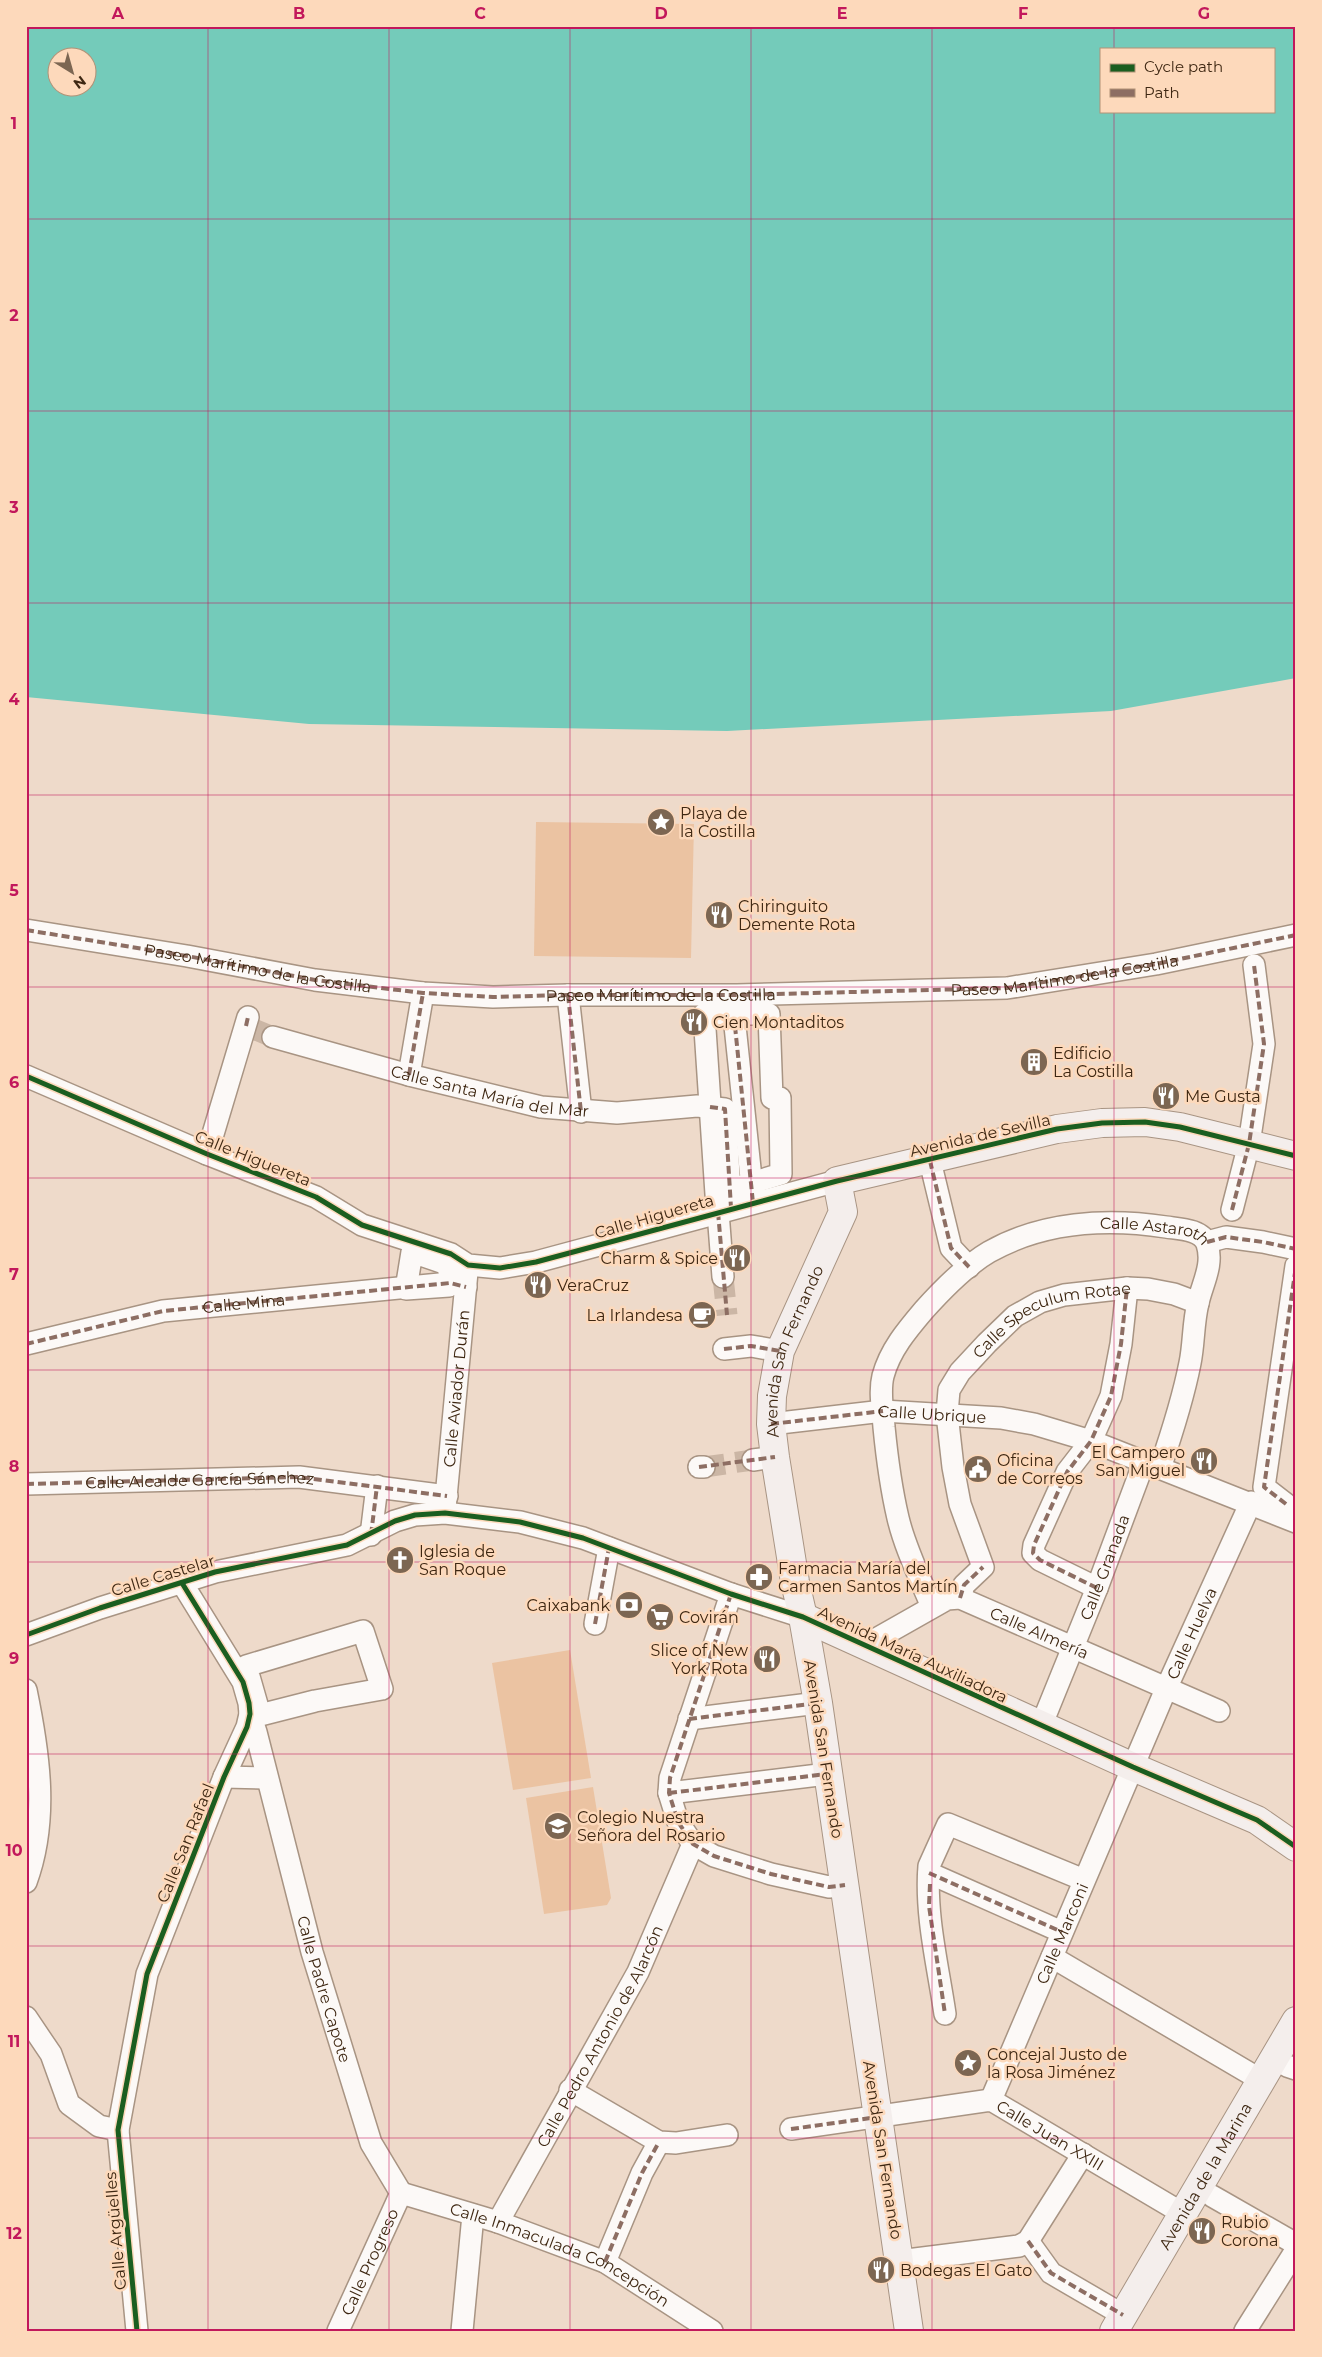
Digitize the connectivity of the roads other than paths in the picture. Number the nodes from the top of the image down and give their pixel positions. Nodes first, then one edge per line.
1 (26, 930) edge
2 (1296, 935) edge
3 (1254, 965) dead end
4 (423, 993) junction
5 (568, 995) junction
6 (248, 1024) dead end
7 (735, 1026) dead end
8 (274, 1037) tunnel mouth
9 (26, 1076) edge
10 (409, 1076) junction
11 (710, 1107) junction
12 (581, 1112) junction
13 (1249, 1144) junction
14 (207, 1154) junction
15 (1296, 1156) edge
16 (930, 1161) junction
17 (837, 1181) junction
18 (752, 1193) junction
19 (726, 1204) junction
20 (1232, 1210) dead end
21 (1207, 1242) junction
22 (1296, 1250) edge
23 (468, 1265) junction
24 (1296, 1266) edge
25 (969, 1267) junction
26 (723, 1277) tunnel mouth
27 (458, 1285) junction
28 (406, 1287) junction
29 (1127, 1288) junction
30 (1198, 1303) junction
31 (26, 1344) edge
32 (724, 1349) dead end
33 (780, 1351) junction
34 (883, 1411) junction
35 (947, 1414) junction
36 (771, 1424) junction
37 (1091, 1441) junction
38 (1152, 1465) junction
39 (26, 1484) edge
40 (374, 1486) junction
41 (445, 1501) junction
42 (1251, 1502) junction
43 (1289, 1509) edge
44 (370, 1533) junction
45 (609, 1548) junction
46 (182, 1582) junction
47 (1097, 1588) junction
48 (731, 1594) junction
49 (960, 1598) junction
50 (932, 1607) junction
51 (803, 1618) junction
52 (595, 1624) dead end
53 (26, 1635) edge
54 (864, 1646) junction
55 (1073, 1648) junction
56 (1166, 1689) junction
57 (26, 1690) edge
58 (818, 1702) junction
59 (1219, 1711) dead end
60 (255, 1715) junction
61 (689, 1719) junction
62 (1042, 1726) junction
63 (1133, 1767) junction
64 (827, 1774) junction
65 (224, 1778) junction
66 (266, 1778) junction
67 (669, 1793) junction
68 (693, 1844) junction
69 (1296, 1847) edge
70 (929, 1879) junction
71 (1084, 1880) junction
72 (26, 1882) edge
73 (845, 1885) junction
74 (1062, 1932) junction
75 (1052, 1957) junction
76 (945, 2014) dead end
77 (26, 2017) edge
78 (1296, 2020) edge
79 (1293, 2062) edge
80 (1261, 2080) junction
81 (570, 2090) junction
82 (991, 2100) junction
83 (878, 2117) junction
84 (791, 2129) dead end
85 (118, 2130) junction
86 (727, 2135) dead end
87 (659, 2142) junction
88 (1083, 2154) junction
89 (401, 2193) junction
90 (1212, 2196) junction
91 (1182, 2213) junction
92 (473, 2215) junction
93 (498, 2222) junction
94 (1028, 2241) junction
95 (1296, 2244) edge
96 (1296, 2250) edge
97 (899, 2261) junction
98 (605, 2262) junction
99 (1124, 2325) edge
100 (137, 2331) edge
101 (338, 2331) edge
102 (462, 2331) edge
103 (712, 2331) edge
104 (909, 2331) edge
105 (1245, 2331) edge

1 - 4 street, Paseo Marítimo de la Costilla
2 - 5 street, Paseo Marítimo de la Costilla
3 - 13 street
4 - 5 street, Paseo Marítimo de la Costilla
4 - 10 street
5 - 12 street
6 - 14 street
7 - 18 street
8 - 10 street, Calle Santa María del Mar
9 - 14 street, Calle Higuereta
10 - 12 street, Calle Santa María del Mar
11 - 12 street, Calle Santa María del Mar
11 - 18 street
11 - 19 street
13 - 15 street, Avenida de Sevilla
13 - 16 street, Avenida de Sevilla
13 - 20 street
14 - 23 street, Calle Higuereta
16 - 17 street, Avenida de Sevilla
16 - 25 street
17 - 18 street, Avenida de Sevilla
17 - 33 street, Avenida San Fernando
18 - 19 street, Calle Higuereta
19 - 23 street, Calle Higuereta
19 - 26 street
21 - 22 street
21 - 25 street, Calle Astaroth
21 - 30 street, Calle Astaroth
23 - 27 street, Calle Aviador Durán
24 - 43 street
25 - 34 street, Calle Astaroth
27 - 28 street, Calle Mina
27 - 28 street
27 - 41 street, Calle Aviador Durán
28 - 31 street, Calle Mina
29 - 30 street, Calle Speculum Rotae
29 - 35 street, Calle Speculum Rotae
29 - 37 street
30 - 38 street, Calle Astaroth
32 - 33 street
33 - 36 street, Avenida San Fernando
34 - 35 street, Calle Ubrique
34 - 36 street, Calle Ubrique
34 - 50 street, Calle Astaroth
35 - 37 street, Calle Ubrique
35 - 49 street, Calle Speculum Rotae
36 - 51 street, Avenida San Fernando
37 - 38 street, Calle Ubrique
37 - 47 street
38 - 42 street, Calle Ubrique
38 - 47 street, Calle Granada
39 - 40 street, Calle Alcalde García Sánchez
40 - 41 street
40 - 44 street
41 - 44 street, Calle Castelar
41 - 45 street, Avenida María Auxiliadora
42 - 43 street, Calle Ubrique
42 - 56 street, Calle Huelva
44 - 46 street, Calle Castelar
45 - 48 street, Avenida María Auxiliadora
45 - 52 street
46 - 53 street, Calle Castelar
46 - 60 street
47 - 55 street, Calle Granada
48 - 51 street, Avenida María Auxiliadora
48 - 61 street
49 - 50 street
49 - 55 street, Calle Almería
50 - 54 street
51 - 54 street, Avenida María Auxiliadora
51 - 58 street, Avenida San Fernando
54 - 62 street, Avenida María Auxiliadora
55 - 56 street, Calle Almería
55 - 62 street, Calle Granada
56 - 59 street, Calle Almería
56 - 63 street, Calle Huelva
57 - 72 street
58 - 61 street
58 - 64 street, Avenida San Fernando
60 - 60 street
60 - 65 street, Calle San Rafael
60 - 66 street, Calle Padre Capote
61 - 67 street
62 - 63 street, Avenida María Auxiliadora
63 - 69 street, Avenida María Auxiliadora
63 - 71 street, Calle Marconi
64 - 67 street
64 - 73 street, Avenida San Fernando
65 - 66 street
65 - 85 street, Calle San Rafael
66 - 89 street, Calle Padre Capote
67 - 68 street
68 - 73 street
68 - 81 street, Calle Pedro Antonio de Alarcón
70 - 71 street
70 - 74 street
70 - 76 street
71 - 74 street, Calle Marconi
73 - 83 street, Avenida San Fernando
74 - 75 street, Calle Marconi
75 - 80 street
75 - 82 street, Calle Marconi
77 - 85 street
78 - 80 street, Avenida de la Marina
79 - 90 street, Avenida de la Marina
80 - 91 street, Avenida de la Marina
81 - 87 street
81 - 93 street, Calle Pedro Antonio de Alarcón
82 - 83 street, Calle Juan XXIII
82 - 88 street, Calle Juan XXIII
83 - 84 street, Calle Juan XXIII
83 - 97 street, Avenida San Fernando
85 - 100 street, Calle Argüelles
86 - 87 street
87 - 98 street
88 - 91 street, Calle Juan XXIII
88 - 94 street
89 - 92 street, Calle Inmaculada Concepción
89 - 101 street, Calle Progreso
90 - 95 street
90 - 99 street, Avenida de la Marina
91 - 99 street, Avenida de la Marina
92 - 93 street, Calle Inmaculada Concepción
92 - 102 street
93 - 98 street, Calle Inmaculada Concepción
94 - 97 street
94 - 99 street
96 - 105 street
97 - 104 street, Avenida San Fernando
98 - 103 street, Calle Inmaculada Concepción

